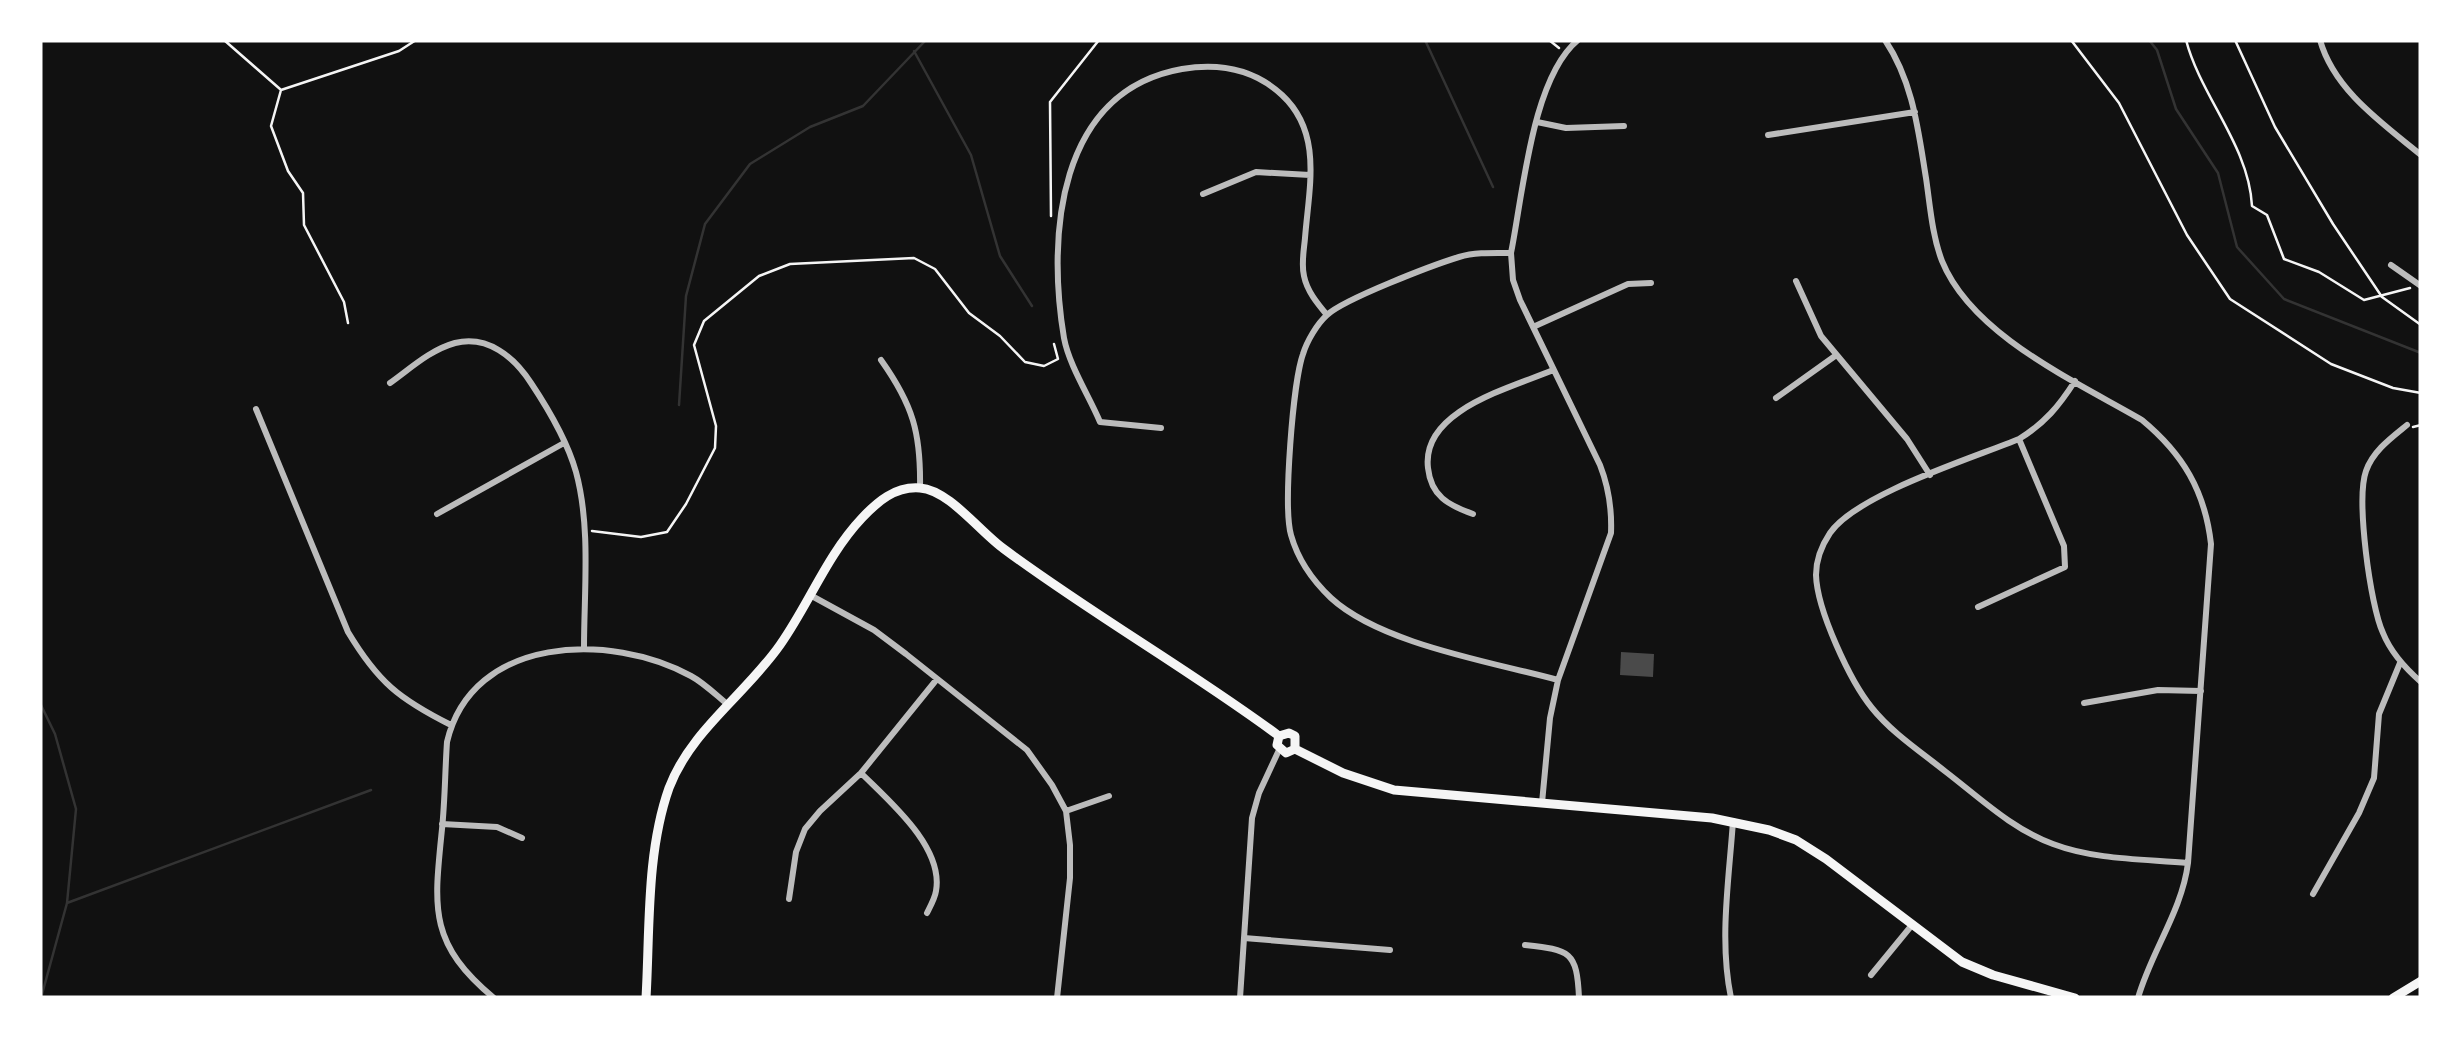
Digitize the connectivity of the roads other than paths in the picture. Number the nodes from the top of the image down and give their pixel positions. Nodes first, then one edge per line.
1 (1578, 40) edge
2 (1885, 40) edge
3 (2320, 40) edge
4 (1915, 112) junction
5 (1537, 122) junction
6 (1624, 126) dead end
7 (1768, 135) dead end
8 (2421, 155) edge
9 (1310, 175) junction
10 (1202, 194) dead end
11 (1511, 252) junction
12 (2391, 264) dead end
13 (1796, 281) dead end
14 (1651, 282) dead end
15 (2421, 287) edge
16 (1327, 315) junction
17 (1533, 327) junction
18 (1836, 356) junction
19 (881, 360) dead end
20 (1553, 370) junction
21 (2075, 382) junction
22 (390, 384) dead end
23 (1776, 398) dead end
24 (256, 408) dead end
25 (2407, 425) dead end
26 (1160, 428) dead end
27 (2019, 438) junction
28 (564, 444) junction
29 (1930, 475) junction
30 (920, 488) junction
31 (437, 514) dead end
32 (1473, 514) dead end
33 (810, 595) junction
34 (1978, 607) dead end
35 (584, 648) junction
36 (2400, 663) junction
37 (938, 679) junction
38 (1558, 680) junction
39 (2421, 682) edge
40 (2201, 692) junction
41 (2084, 703) dead end
42 (728, 704) junction
43 (451, 725) junction
44 (1279, 736) junction
45 (1280, 750) junction
46 (1295, 750) junction
47 (861, 773) junction
48 (1109, 796) dead end
49 (1542, 804) junction
50 (1066, 811) junction
51 (1733, 821) junction
52 (442, 824) junction
53 (522, 838) dead end
54 (2188, 863) junction
55 (2312, 894) dead end
56 (789, 899) dead end
57 (927, 913) dead end
58 (1912, 925) junction
59 (1244, 938) junction
60 (1526, 945) dead end
61 (1390, 950) dead end
62 (1871, 975) dead end
63 (2421, 982) edge
64 (494, 998) edge
65 (646, 998) edge
66 (1057, 998) edge
67 (1240, 998) edge
68 (1579, 998) edge
69 (1731, 998) edge
70 (2075, 998) edge
71 (2138, 998) edge
72 (2393, 998) edge

1 - 5 street
2 - 4 street
3 - 8 street
4 - 7 street
4 - 21 street
5 - 6 street
5 - 11 street
9 - 10 street
9 - 16 street
9 - 26 street
11 - 16 street
11 - 17 street
12 - 15 street
13 - 18 street
14 - 17 street
16 - 38 street
17 - 20 street
18 - 23 street
18 - 29 street
19 - 30 street
20 - 32 street
20 - 38 street
21 - 27 street
21 - 40 street
22 - 28 street
24 - 43 street
25 - 36 street
27 - 29 street
27 - 34 street
28 - 31 street
28 - 35 street
29 - 54 street
30 - 33 main road
30 - 44 main road
33 - 37 street
33 - 42 main road
35 - 42 street
35 - 43 street
36 - 39 street
36 - 55 street
37 - 47 street
37 - 50 street
38 - 49 street
40 - 41 street
40 - 54 street
42 - 65 main road
43 - 52 street
44 - 45 main road
44 - 46 main road
45 - 46 main road
45 - 59 street
46 - 49 main road
47 - 56 street
47 - 57 street
48 - 50 street
49 - 51 main road
50 - 66 street
51 - 58 main road
51 - 69 street
52 - 53 street
52 - 64 street
54 - 71 street
58 - 62 street
58 - 70 main road
59 - 61 street
59 - 67 street
60 - 68 street
63 - 72 main road

